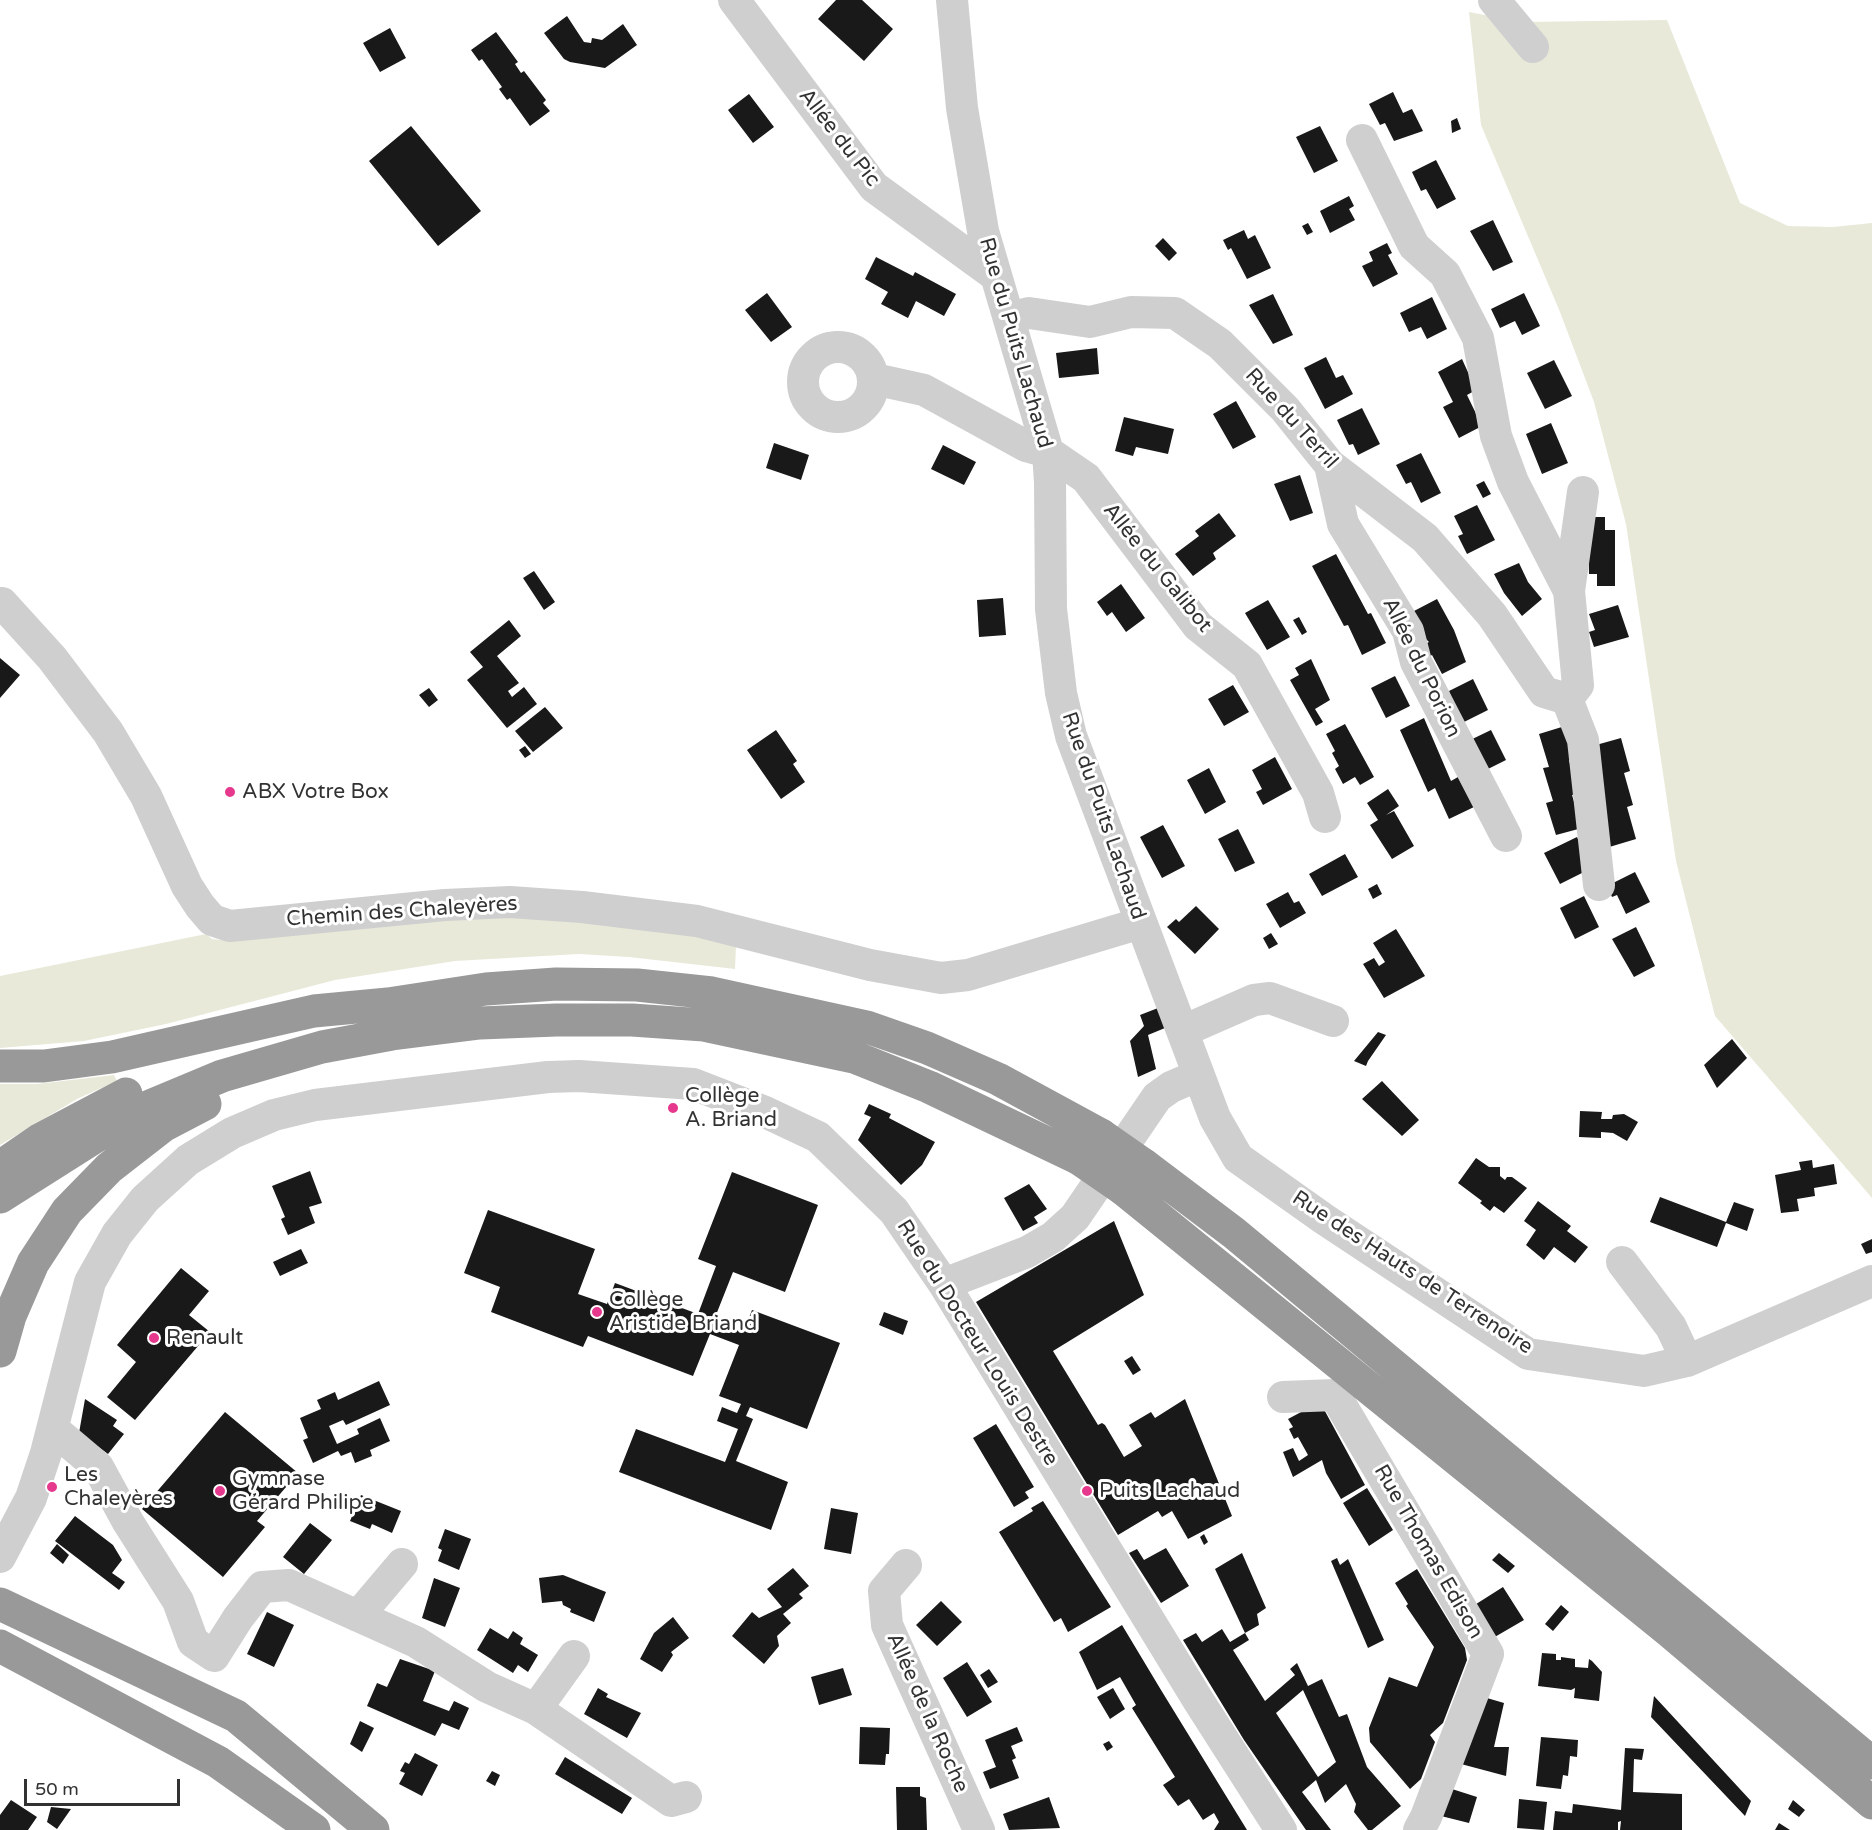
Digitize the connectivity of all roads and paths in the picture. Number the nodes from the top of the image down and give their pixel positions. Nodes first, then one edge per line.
1 (734, 0) edge
2 (952, 0) edge
3 (1494, 0) edge
4 (1533, 47) dead end
5 (1362, 140) dead end
6 (995, 275) junction
7 (1009, 318) junction
8 (874, 379) dead end
9 (1048, 452) junction
10 (1330, 465) junction
11 (1583, 492) dead end
12 (1569, 591) junction
13 (2, 603) dead end
14 (1567, 699) junction
15 (1325, 817) dead end
16 (1506, 836) dead end
17 (1599, 885) dead end
18 (1141, 923) junction
19 (390, 1019) junction
20 (1333, 1022) dead end
21 (1183, 1030) junction
22 (0, 1066) edge
23 (1199, 1075) junction
24 (0, 1167) edge
25 (1133, 1177) junction
26 (0, 1197) edge
27 (1622, 1262) dead end
28 (1872, 1281) edge
29 (944, 1284) junction
30 (0, 1351) edge
31 (1687, 1360) junction
32 (1283, 1397) dead end
33 (52, 1429) junction
34 (0, 1557) edge
35 (402, 1564) dead end
36 (906, 1565) dead end
37 (0, 1604) edge
38 (358, 1616) junction
39 (4, 1649) edge
40 (574, 1656) dead end
41 (536, 1709) junction
42 (1872, 1763) edge
43 (686, 1797) dead end
44 (1872, 1803) edge
45 (1280, 1829) edge
46 (314, 1830) edge
47 (373, 1830) edge
48 (979, 1830) edge
49 (1419, 1830) edge

1 - 6 street, Allée du Pic
2 - 6 street, Rue du Puits Lachaud
3 - 4 street
5 - 12 street
6 - 7 street, Rue du Puits Lachaud
7 - 9 street, Rue du Puits Lachaud
7 - 10 street, Rue du Terril
8 - 9 street, Allée du Galibot
9 - 15 street, Allée du Galibot
9 - 18 street, Rue du Puits Lachaud
10 - 14 street, Rue du Terril
10 - 16 street, Allée du Porion
11 - 12 street
12 - 14 street
13 - 18 street, Chemin des Chaleyères
14 - 17 street
18 - 21 street, Rue du Puits Lachaud
19 - 22 highway
19 - 24 highway
19 - 25 highway, bridge
19 - 25 highway, bridge
19 - 26 highway
19 - 30 highway
20 - 21 street
21 - 23 street, Rue du Puits Lachaud
23 - 29 street
23 - 31 street, Rue des Hauts de Terrenoire
25 - 42 highway
25 - 44 highway
27 - 31 street
28 - 31 street, Rue des Hauts de Terrenoire
29 - 33 street, Rue du Docteur Louis Destre
29 - 45 street, Rue du Docteur Louis Destre
32 - 49 street, Rue Thomas Edison
33 - 34 street, Rue du Docteur Louis Destre
33 - 38 street
35 - 38 street
36 - 48 street, Allée de la Roche
37 - 47 highway
38 - 41 street
39 - 46 highway
40 - 41 street
41 - 43 street

